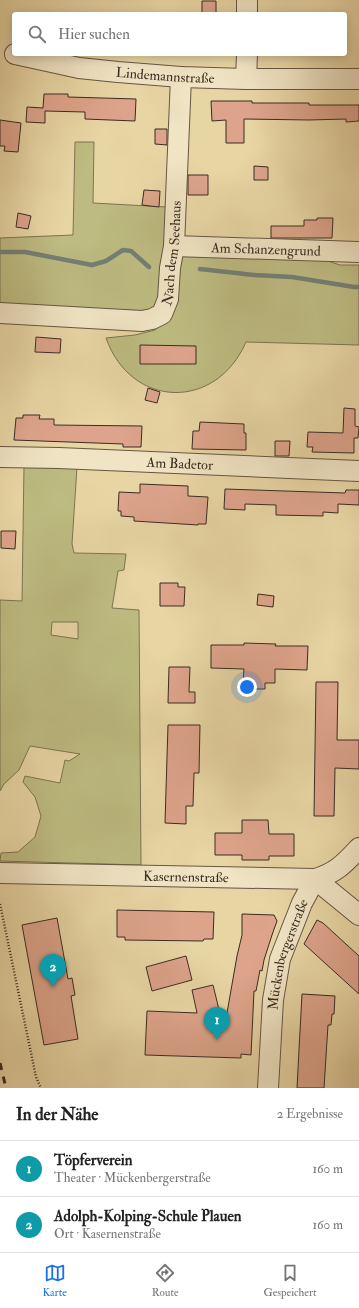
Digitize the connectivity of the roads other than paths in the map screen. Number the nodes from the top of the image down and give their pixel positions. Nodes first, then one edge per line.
1 (247, 0) edge
2 (247, 12) edge
3 (0, 51) edge
4 (12, 54) edge
5 (23, 56) edge
6 (247, 56) edge
7 (181, 77) junction
8 (246, 79) junction
9 (359, 79) edge
10 (174, 246) junction
11 (359, 252) edge
12 (0, 313) edge
13 (0, 457) edge
14 (359, 471) edge
15 (359, 848) edge
16 (0, 873) edge
17 (316, 879) junction
18 (359, 915) edge
19 (268, 1088) edge

1 - 2 street
3 - 4 street, Lindemannstraße
5 - 7 street, Lindemannstraße
6 - 8 street
7 - 8 street, Lindemannstraße
7 - 10 street, Nach dem Seehaus
8 - 9 street, Lindemannstraße
10 - 11 street, Am Schanzengrund
10 - 12 street, Nach dem Seehaus
13 - 14 street, Am Badetor
15 - 17 street
16 - 17 street, Kasernenstraße
17 - 18 street
17 - 19 street, Mückenbergerstraße

